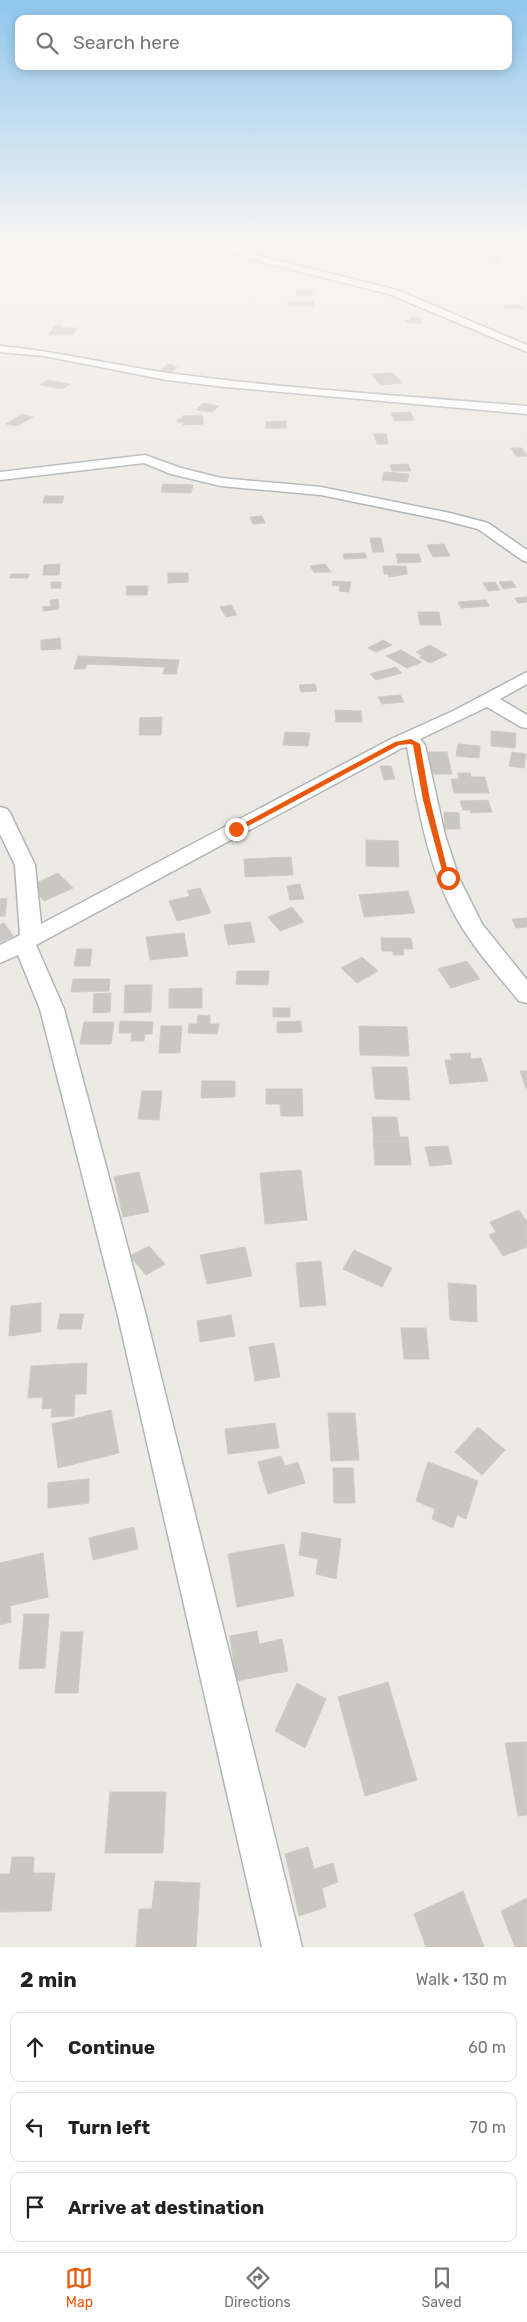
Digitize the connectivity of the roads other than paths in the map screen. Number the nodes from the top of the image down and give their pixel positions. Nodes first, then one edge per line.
1 (487, 332) edge
2 (0, 349) edge
3 (527, 349) edge
4 (527, 410) edge
5 (0, 476) edge
6 (527, 557) edge
7 (527, 677) edge
8 (487, 699) junction
9 (527, 723) edge
10 (398, 743) junction
11 (0, 813) edge
12 (18, 946) edge
13 (527, 995) edge
14 (282, 1947) edge

1 - 3 street
2 - 4 street
5 - 6 street
7 - 8 street
8 - 9 street
8 - 10 street
10 - 12 street
10 - 13 street
11 - 12 street
12 - 14 street

